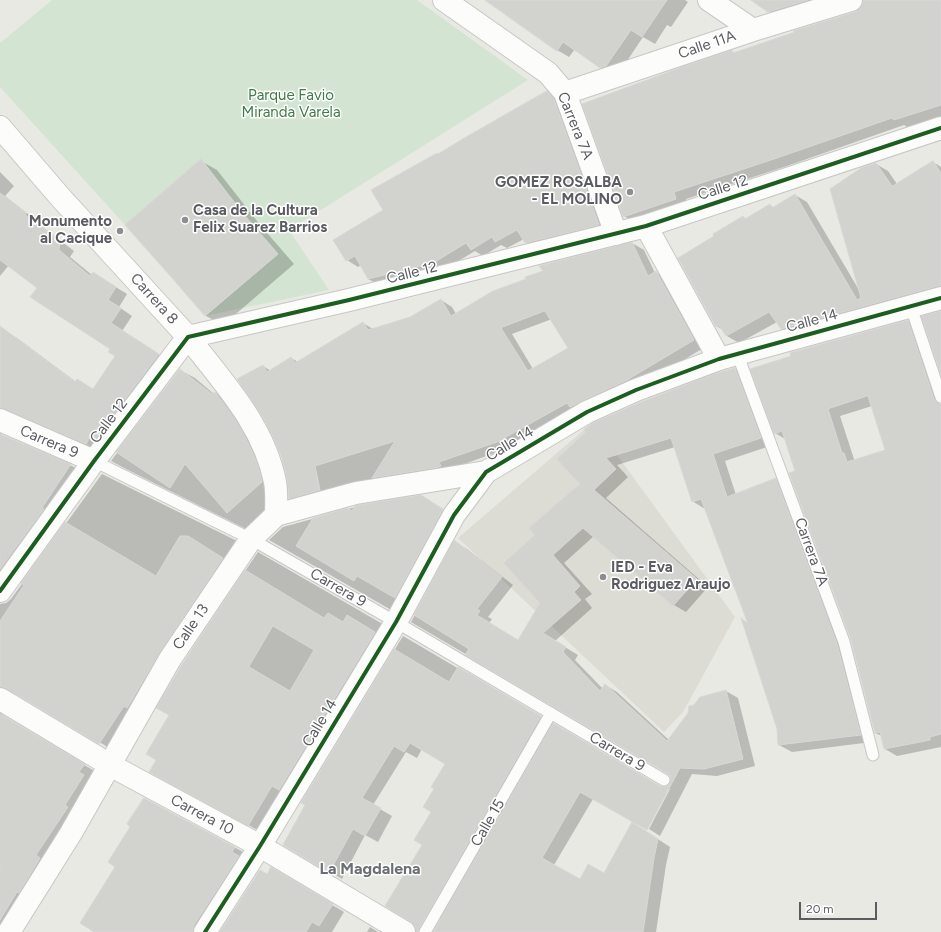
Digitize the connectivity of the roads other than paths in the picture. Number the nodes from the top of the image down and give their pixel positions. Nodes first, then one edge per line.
1 (444, 0) edge
2 (709, 0) edge
3 (851, 0) edge
4 (753, 30) junction
5 (565, 93) junction
6 (0, 127) edge
7 (941, 128) edge
8 (646, 226) junction
9 (616, 234) junction
10 (941, 298) edge
11 (911, 307) junction
12 (188, 337) junction
13 (728, 356) junction
14 (941, 397) edge
15 (0, 420) edge
16 (94, 461) junction
17 (486, 472) junction
18 (276, 516) junction
19 (251, 539) junction
20 (0, 591) edge
21 (396, 622) junction
22 (0, 699) edge
23 (550, 713) junction
24 (873, 755) dead end
25 (110, 765) junction
26 (664, 780) dead end
27 (260, 846) junction
28 (9, 932) edge
29 (205, 932) edge
30 (404, 932) edge
31 (425, 932) edge

1 - 5 street, Carrera 7A
2 - 4 street
3 - 4 street, Calle 11A
4 - 5 street, Calle 11A
5 - 9 street, Carrera 7A
6 - 12 street, Carrera 8
7 - 8 street, Calle 12
8 - 9 street, Calle 12
8 - 13 street, Carrera 7A
9 - 12 street, Calle 12
10 - 11 street, Calle 14
11 - 13 street, Calle 14
11 - 14 lane
12 - 16 street, Calle 12
12 - 18 street, Carrera 8
13 - 17 street, Calle 14
13 - 24 lane, Carrera 7A
15 - 16 street, Carrera 9
16 - 19 lane, Carrera 9
16 - 20 street, Calle 12
17 - 18 street, Calle 13
17 - 21 street, Calle 14
18 - 19 street, Calle 13
19 - 21 lane, Carrera 9
19 - 25 street, Calle 13
21 - 23 lane, Carrera 9
21 - 27 street, Calle 14
22 - 25 street, Carrera 10
23 - 26 lane, Carrera 9
23 - 31 lane, Calle 15
25 - 27 street, Carrera 10
25 - 28 street, Calle 13
27 - 29 street, Calle 14
27 - 30 street, Carrera 10

